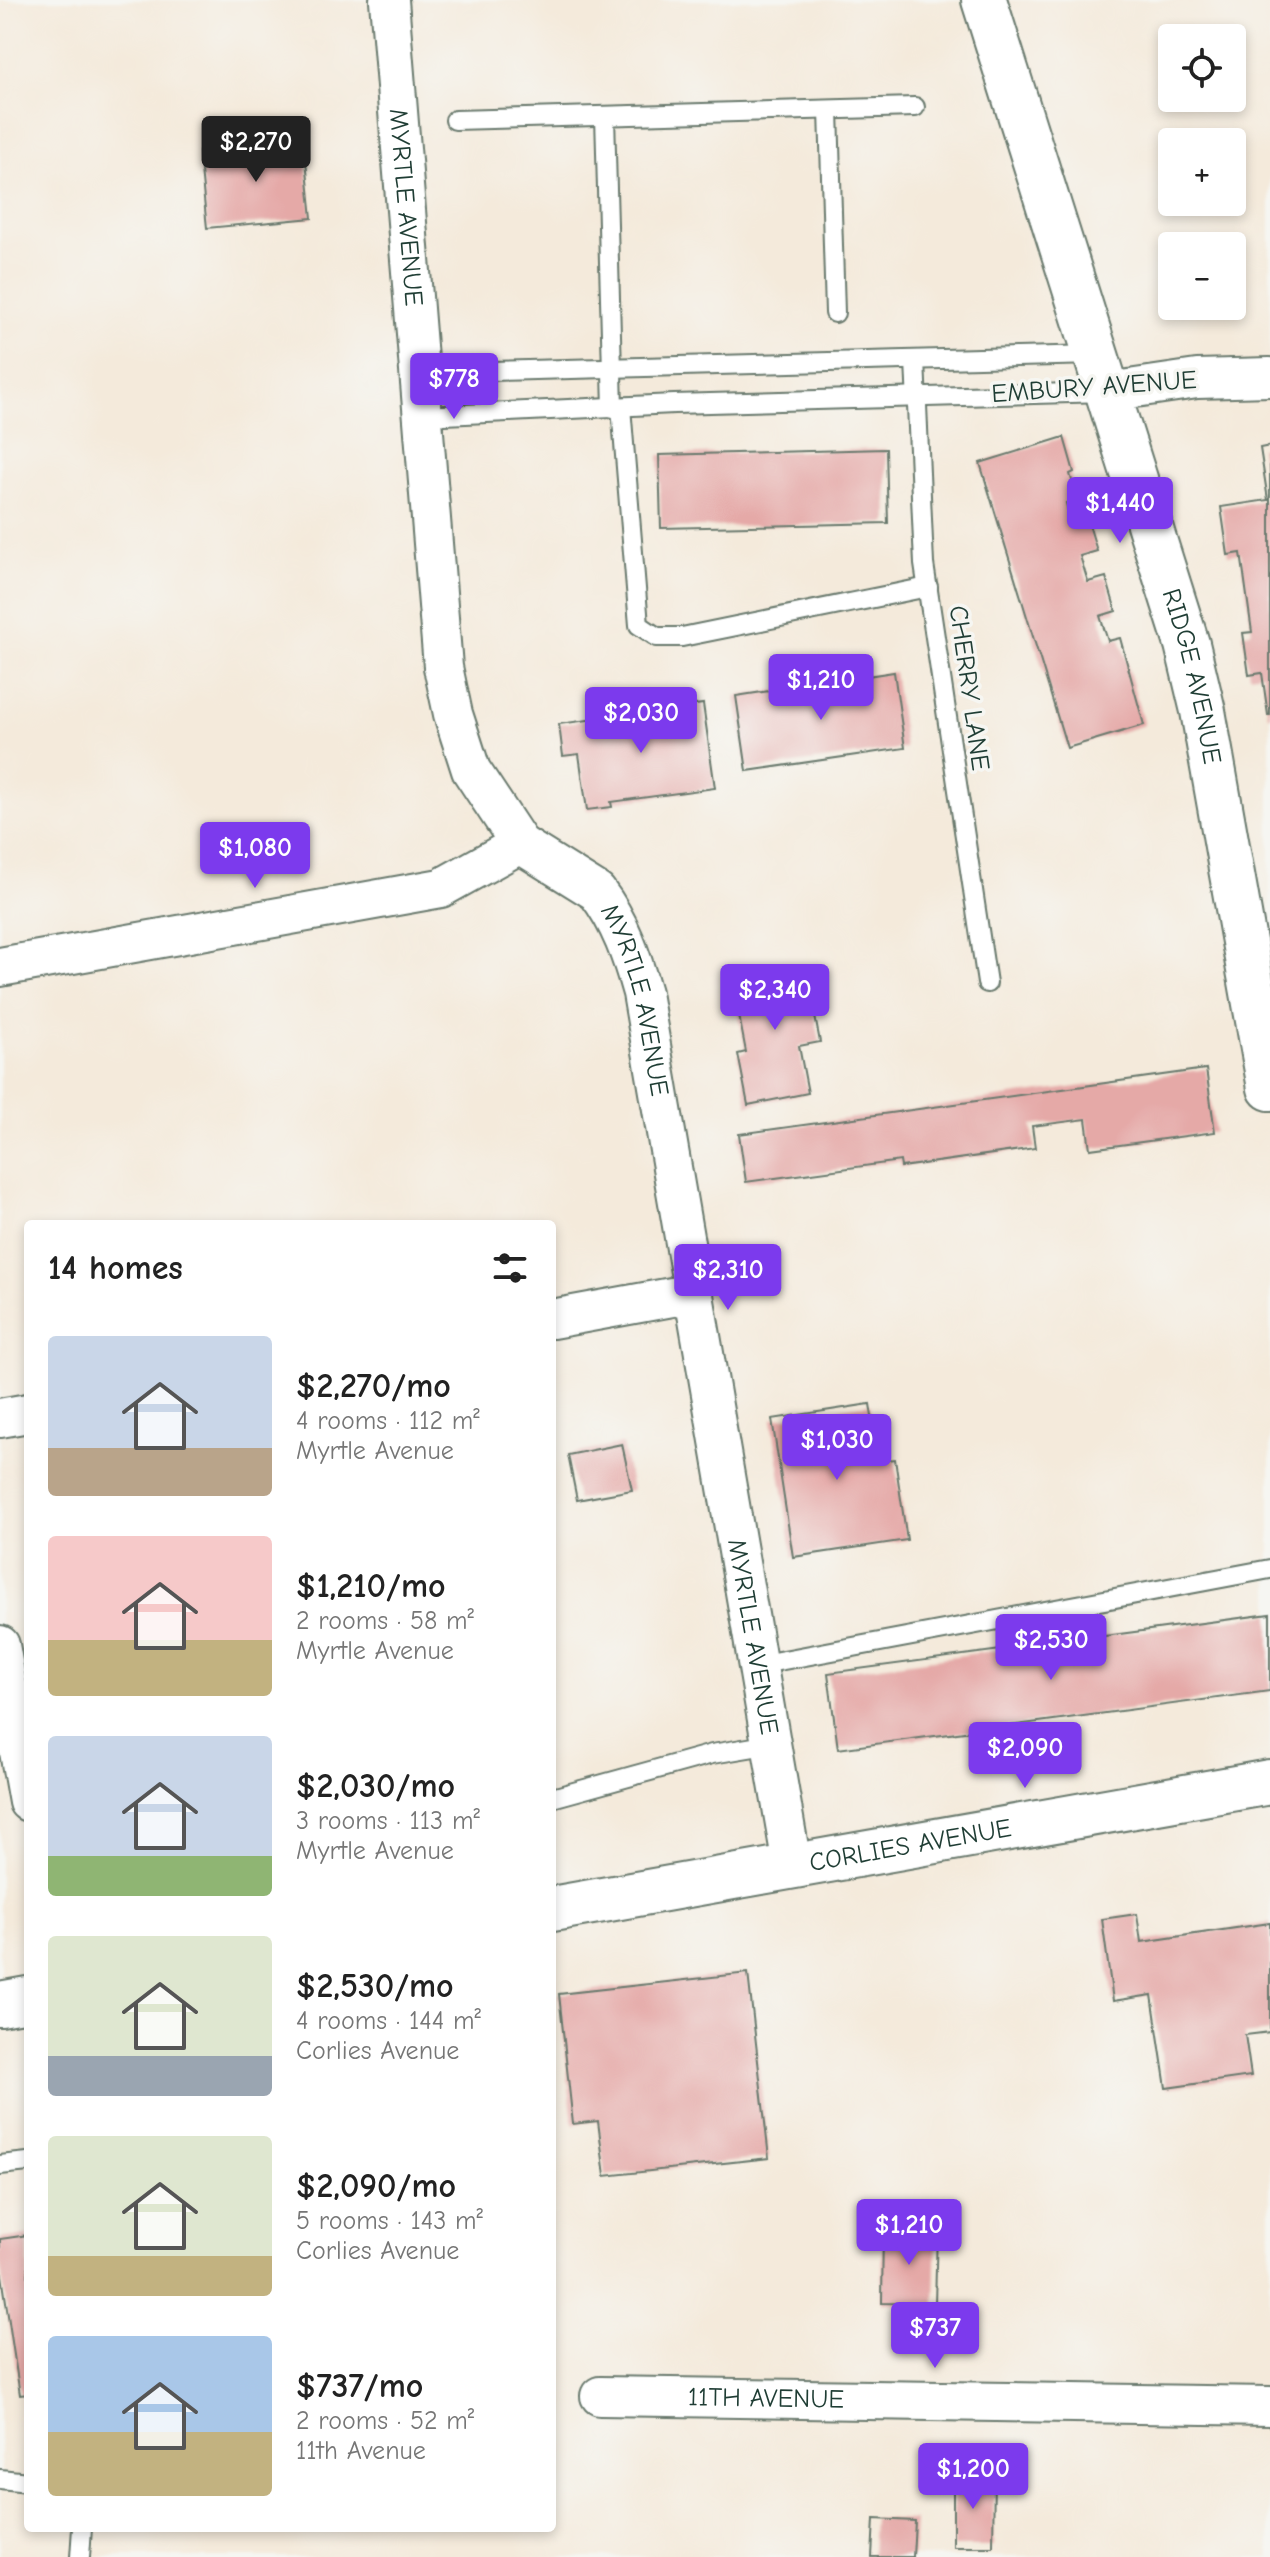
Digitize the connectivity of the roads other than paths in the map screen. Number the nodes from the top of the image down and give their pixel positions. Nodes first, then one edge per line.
1 (389, 0) edge
2 (984, 0) edge
3 (915, 107) dead end
4 (829, 110) junction
5 (605, 116) junction
6 (455, 120) dead end
7 (835, 313) dead end
8 (915, 360) junction
9 (611, 369) junction
10 (419, 373) junction
11 (1102, 373) junction
12 (1270, 377) edge
13 (918, 398) junction
14 (617, 407) junction
15 (423, 416) junction
16 (928, 587) junction
17 (520, 844) junction
18 (0, 967) edge
19 (987, 983) dead end
20 (1270, 1088) edge
21 (694, 1293) junction
22 (556, 1318) edge
23 (24, 1414) edge
24 (0, 1418) edge
25 (1270, 1569) edge
26 (0, 1645) edge
27 (757, 1665) junction
28 (772, 1744) junction
29 (1270, 1782) edge
30 (22, 1791) edge
31 (556, 1797) edge
32 (792, 1865) junction
33 (556, 1908) edge
34 (24, 2000) edge
35 (0, 2004) edge
36 (24, 2162) edge
37 (0, 2165) edge
38 (600, 2396) dead end
39 (1270, 2406) edge
40 (0, 2479) edge
41 (24, 2482) edge
42 (82, 2532) edge
43 (80, 2557) edge

1 - 10 street, MYRTLE AVENUE
2 - 11 street, RIDGE AVENUE
3 - 4 lane
4 - 5 lane
4 - 7 lane
5 - 6 lane
5 - 9 lane
8 - 9 lane, EMBURY AVENUE
8 - 11 lane, EMBURY AVENUE
8 - 13 lane
9 - 10 lane, EMBURY AVENUE
9 - 14 lane
10 - 15 street, MYRTLE AVENUE
11 - 12 street, EMBURY AVENUE
11 - 13 lane, EMBURY AVENUE
11 - 20 street, RIDGE AVENUE
13 - 14 lane, EMBURY AVENUE
13 - 16 lane, CHERRY LANE
14 - 15 lane, EMBURY AVENUE
14 - 16 lane
15 - 17 street, MYRTLE AVENUE
16 - 19 lane, CHERRY LANE
17 - 18 street
17 - 21 street, MYRTLE AVENUE
21 - 22 street
21 - 27 street, MYRTLE AVENUE
23 - 24 street
25 - 27 lane
26 - 30 street
27 - 28 street, MYRTLE AVENUE
28 - 31 lane
28 - 32 street, MYRTLE AVENUE
29 - 32 street, CORLIES AVENUE
32 - 33 street, CORLIES AVENUE
34 - 35 street
36 - 37 lane
38 - 39 street, 11TH AVENUE
40 - 41 lane
42 - 43 lane

